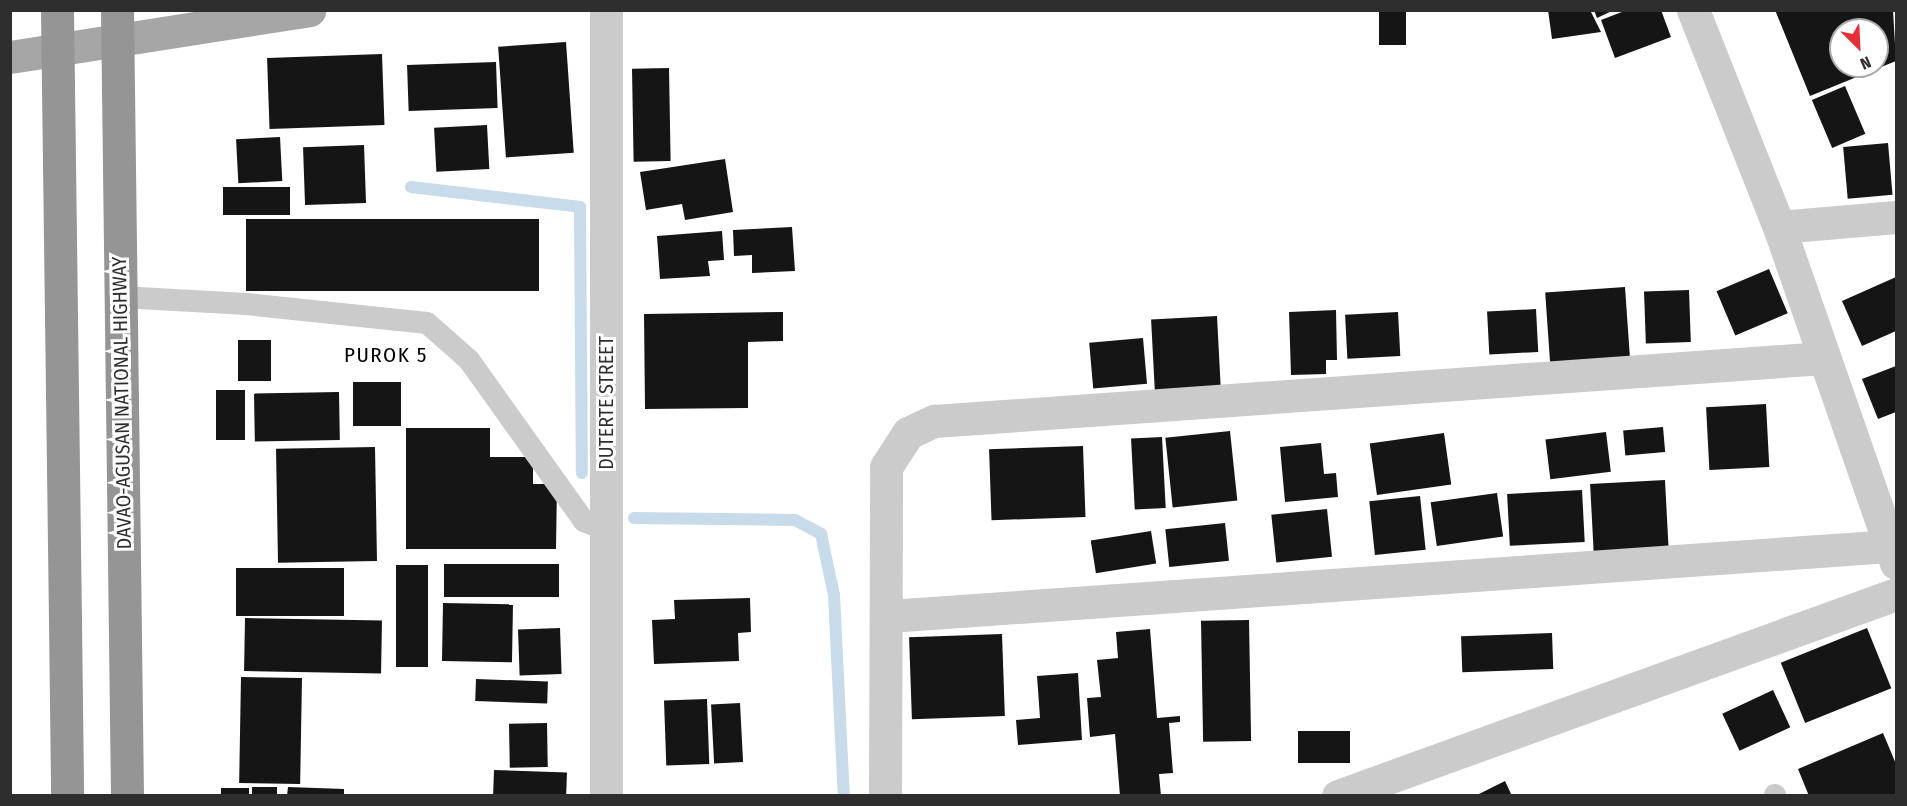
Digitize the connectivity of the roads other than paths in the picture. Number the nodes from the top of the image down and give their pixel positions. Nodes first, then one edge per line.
1 (57, 10) edge
2 (309, 10) edge
3 (606, 10) edge
4 (1693, 10) edge
5 (117, 25) edge
6 (10, 57) edge
7 (1896, 218) edge
8 (1779, 227) junction
9 (121, 297) junction
10 (1824, 358) junction
11 (606, 530) junction
12 (1893, 555) edge
13 (1896, 594) edge
14 (889, 616) junction
15 (67, 795) edge
16 (127, 795) edge
17 (606, 795) edge
18 (885, 795) edge
19 (1338, 795) edge

1 - 15 highway, bridge
2 - 5 main road
3 - 11 street, DUTERTE STREET
4 - 8 street
5 - 6 main road
5 - 9 highway, DAVAO-AGUSAN NATIONAL HIGHWAY
7 - 8 street
8 - 10 street
9 - 11 lane
9 - 16 highway, DAVAO-AGUSAN NATIONAL HIGHWAY
10 - 12 street
10 - 14 street
11 - 17 street, DUTERTE STREET
12 - 14 street
13 - 19 street
14 - 18 street

